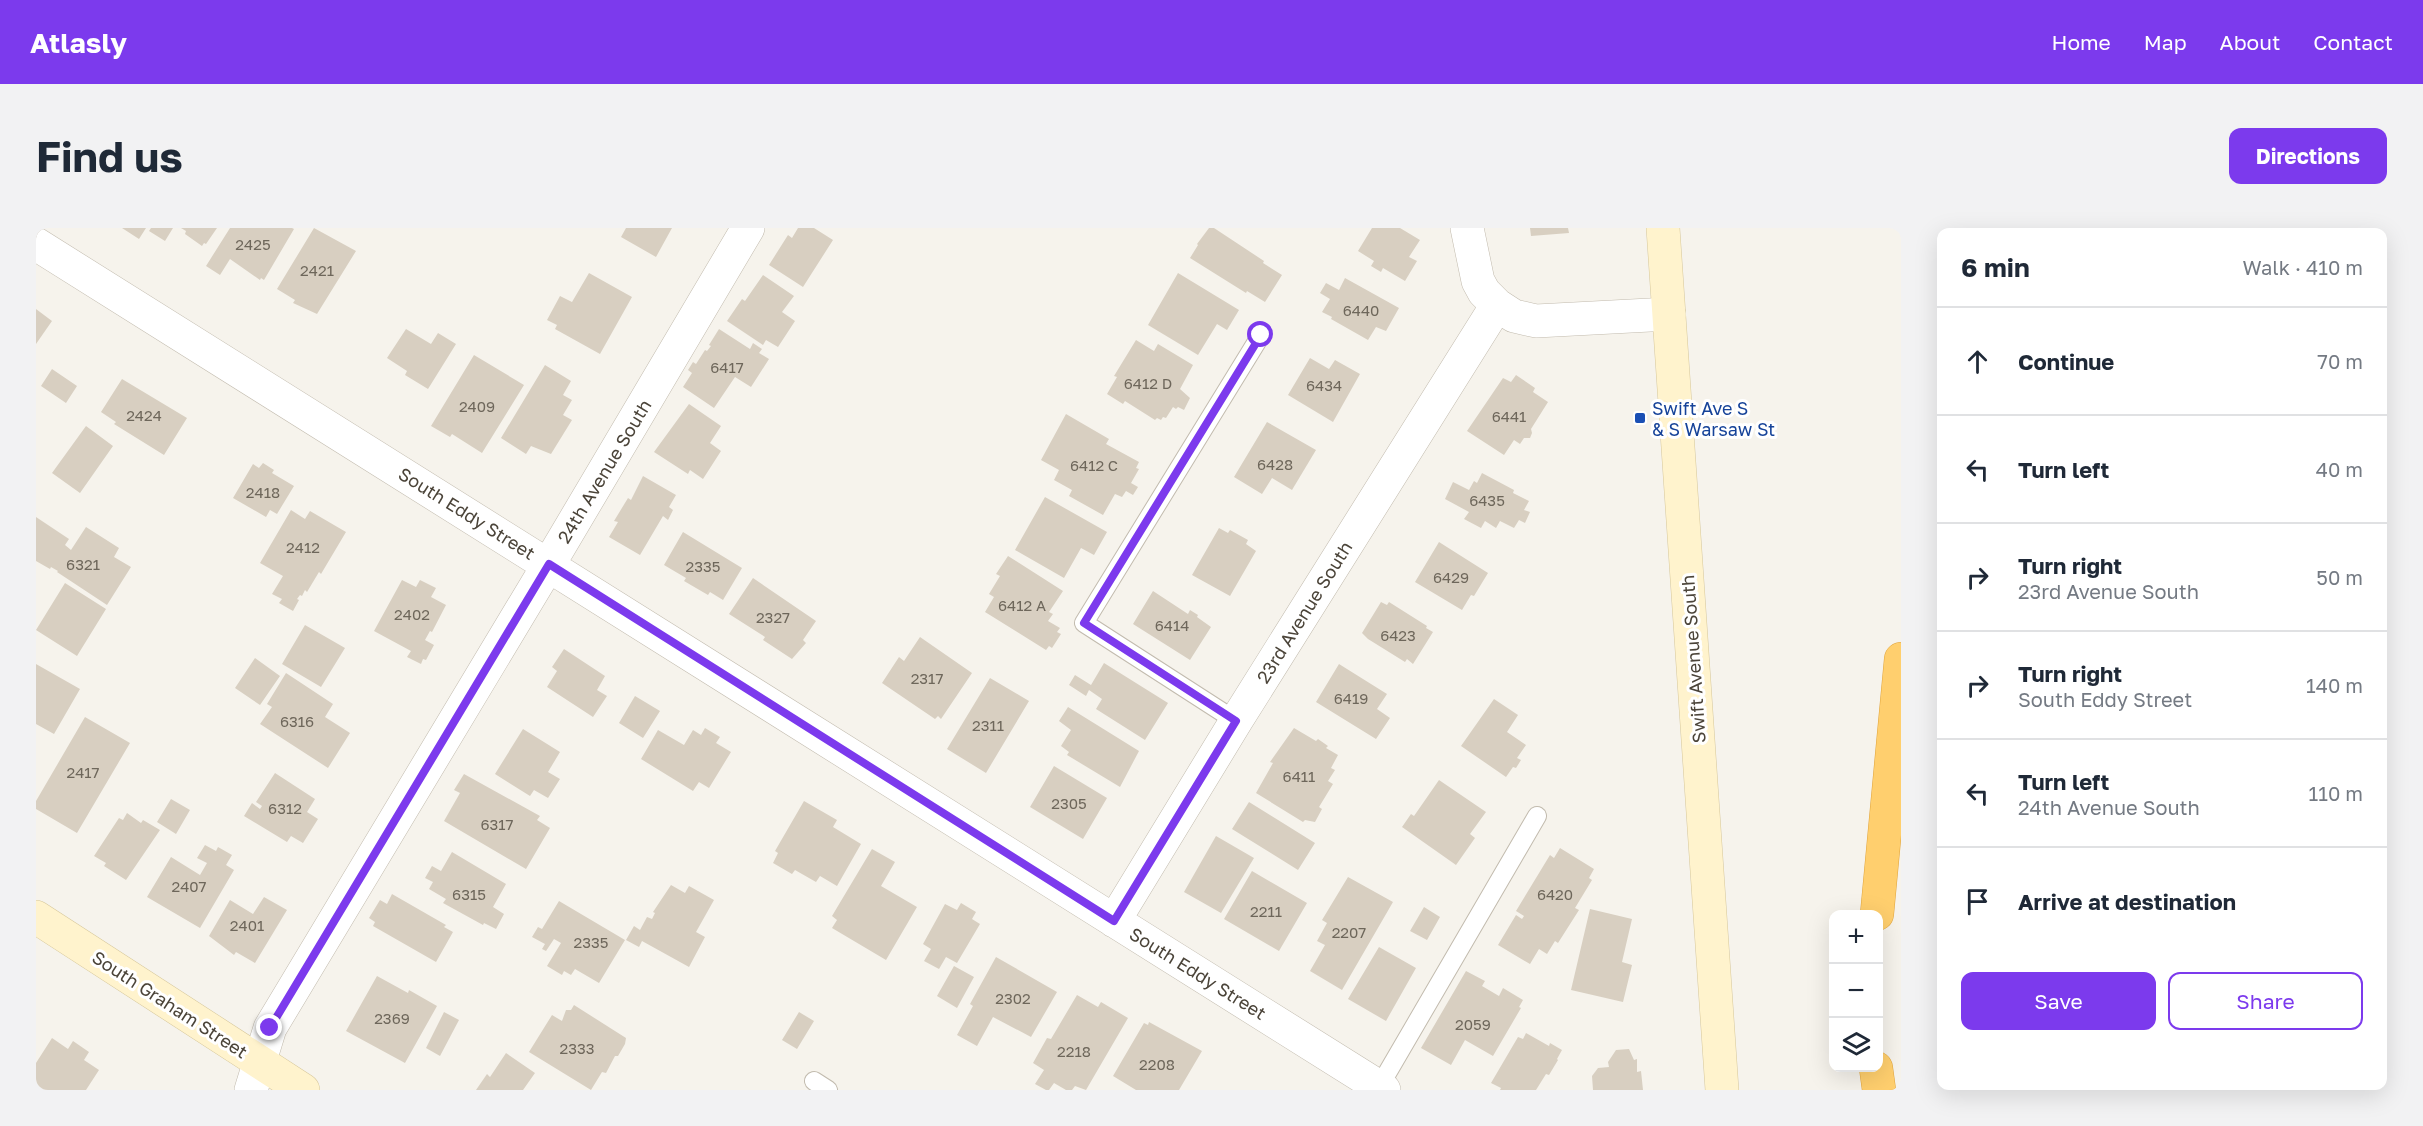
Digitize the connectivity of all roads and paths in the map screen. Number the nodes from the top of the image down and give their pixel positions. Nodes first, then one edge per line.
1 (748, 228) edge
2 (1467, 228) edge
3 (1663, 228) edge
4 (36, 243) edge
5 (1497, 305) junction
6 (1669, 314) junction
7 (1261, 335) dead end
8 (549, 564) junction
9 (1901, 659) edge
10 (1236, 721) junction
11 (1537, 816) dead end
12 (1877, 910) edge
13 (36, 917) edge
14 (1114, 921) junction
15 (1877, 1072) edge
16 (254, 1076) edge
17 (1381, 1088) edge
18 (303, 1090) edge
19 (1722, 1090) edge
20 (1879, 1090) edge

1 - 8 street, 24th Avenue South
2 - 5 street
3 - 6 street, Swift Avenue South
4 - 8 street, South Eddy Street
5 - 6 street
5 - 10 street, 23rd Avenue South
6 - 19 street, Swift Avenue South
7 - 10 lane
8 - 14 street, South Eddy Street
8 - 16 street, 24th Avenue South
9 - 12 highway
10 - 14 street, 23rd Avenue South
11 - 17 lane
13 - 16 street, South Graham Street
14 - 17 street, South Eddy Street
15 - 20 highway
16 - 18 street, South Graham Street

